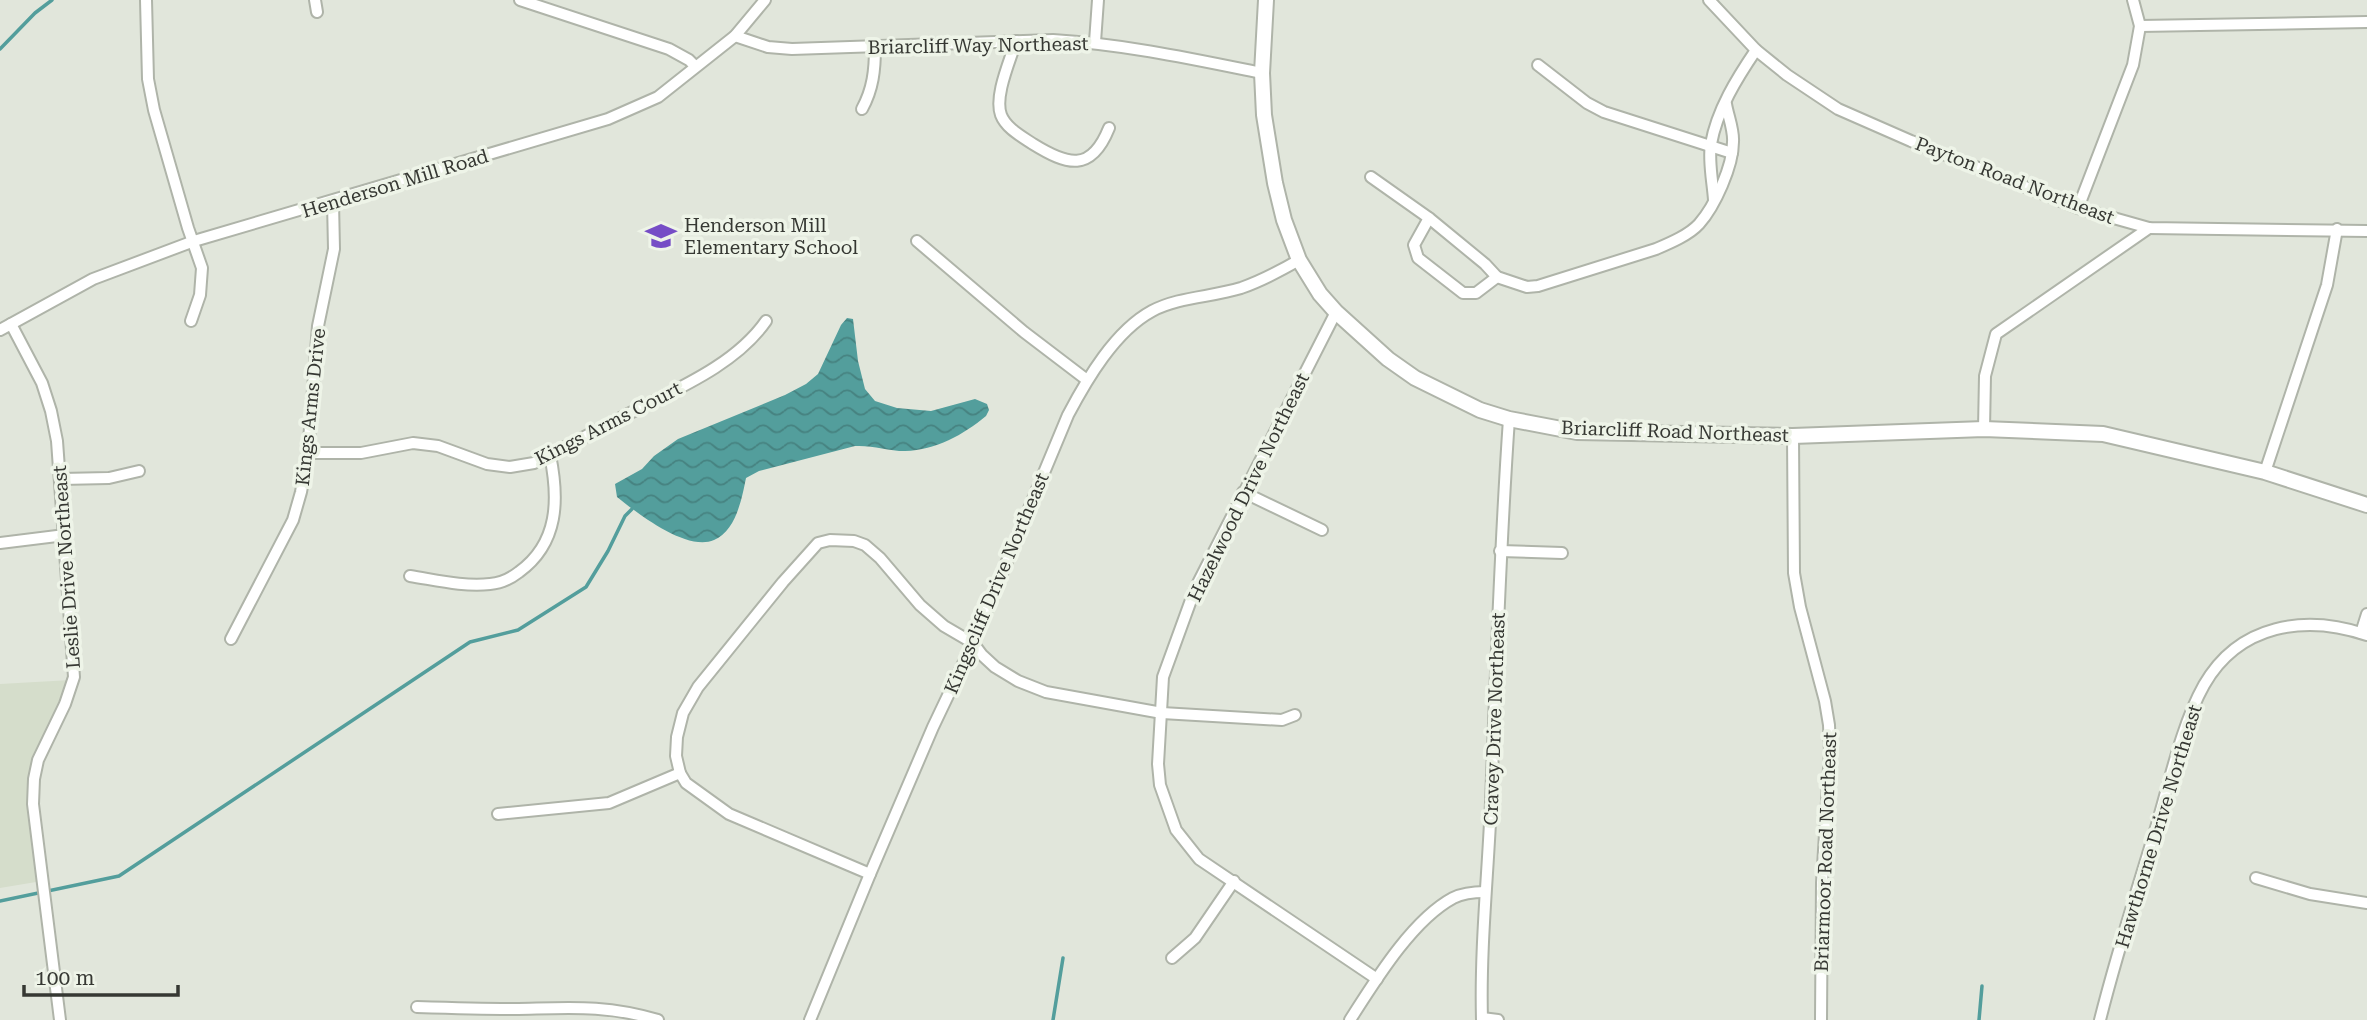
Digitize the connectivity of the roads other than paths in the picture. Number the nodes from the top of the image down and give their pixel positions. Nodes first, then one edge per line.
1 (146, 0) edge
2 (520, 0) edge
3 (765, 0) edge
4 (1098, 0) edge
5 (1266, 0) edge
6 (1709, 0) edge
7 (2133, 0) edge
8 (2367, 22) edge
9 (2140, 26) junction
10 (735, 36) junction
11 (1016, 41) junction
12 (1096, 42) junction
13 (875, 47) junction
14 (1756, 50) junction
15 (1538, 65) dead end
16 (695, 66) junction
17 (1262, 73) junction
18 (1726, 104) junction
19 (862, 109) dead end
20 (1109, 128) dead end
21 (1711, 146) junction
22 (1732, 153) junction
23 (1371, 177) dead end
24 (1714, 200) junction
25 (333, 202) junction
26 (2078, 208) junction
27 (1429, 218) junction
28 (2149, 228) junction
29 (2337, 229) junction
30 (2367, 230) edge
31 (194, 241) junction
32 (917, 241) dead end
33 (1299, 260) junction
34 (1497, 277) junction
35 (1336, 312) junction
36 (191, 321) dead end
37 (766, 321) dead end
38 (11, 324) junction
39 (0, 330) edge
40 (1087, 380) junction
41 (1509, 419) junction
42 (1984, 429) junction
43 (1793, 436) junction
44 (308, 453) junction
45 (550, 455) junction
46 (139, 471) dead end
47 (2265, 472) junction
48 (61, 479) junction
49 (1243, 492) junction
50 (2367, 505) edge
51 (1322, 530) dead end
52 (65, 535) junction
53 (0, 543) edge
54 (1500, 551) junction
55 (1562, 552) dead end
56 (410, 576) dead end
57 (2367, 614) edge
58 (2364, 634) edge
59 (231, 639) dead end
60 (973, 643) junction
61 (1161, 713) junction
62 (1295, 715) dead end
63 (680, 774) junction
64 (498, 814) dead end
65 (870, 874) junction
66 (2256, 878) dead end
67 (1234, 881) junction
68 (1485, 892) junction
69 (2367, 903) edge
70 (1172, 958) dead end
71 (1377, 979) junction
72 (416, 1007) dead end
73 (515, 1014) edge
74 (1482, 1019) edge
75 (60, 1020) edge
76 (658, 1020) edge
77 (810, 1020) edge
78 (1350, 1020) edge
79 (1498, 1020) edge
80 (1821, 1020) edge
81 (2100, 1020) edge

1 - 31 street
2 - 16 street
3 - 10 street, Henderson Mill Road
4 - 12 street
5 - 17 main road, Briarcliff Road Northeast
6 - 14 street, Payton Road Northeast
7 - 9 street
8 - 9 street
9 - 26 street
10 - 13 street, Briarcliff Way Northeast
10 - 16 street, Henderson Mill Road
11 - 12 street, Briarcliff Way Northeast
11 - 13 street, Briarcliff Way Northeast
11 - 20 street
12 - 17 street, Briarcliff Way Northeast
13 - 19 street
14 - 18 street
14 - 26 street, Payton Road Northeast
15 - 21 street
16 - 25 street, Henderson Mill Road
17 - 33 main road, Briarcliff Road Northeast
18 - 21 street
18 - 22 street
21 - 22 street
21 - 24 street
22 - 24 street
23 - 27 street
24 - 34 street
25 - 31 street, Henderson Mill Road
25 - 44 street, Kings Arms Drive
26 - 28 street, Payton Road Northeast
27 - 34 street
27 - 34 street
28 - 29 street, Payton Road Northeast
28 - 42 street
29 - 30 street, Payton Road Northeast
29 - 47 street
31 - 36 street
31 - 38 street, Henderson Mill Road
32 - 40 street
33 - 35 main road, Briarcliff Road Northeast
33 - 40 street, Kingscliff Drive Northeast
35 - 41 main road, Briarcliff Road Northeast
35 - 49 street, Hazelwood Drive Northeast
37 - 45 street, Kings Arms Court
38 - 39 street, Henderson Mill Road
38 - 48 street, Leslie Drive Northeast
40 - 60 street, Kingscliff Drive Northeast
41 - 43 main road, Briarcliff Road Northeast
41 - 54 street, Cravey Drive Northeast
42 - 43 main road, Briarcliff Road Northeast
42 - 47 main road, Briarcliff Road Northeast
43 - 80 street, Briarmoor Road Northeast
44 - 45 street, Kings Arms Court
44 - 59 street, Kings Arms Drive
45 - 56 street
46 - 48 street
47 - 50 main road, Briarcliff Road Northeast
48 - 52 street, Leslie Drive Northeast
49 - 51 street
49 - 61 street, Hazelwood Drive Northeast
52 - 53 street
52 - 75 street, Leslie Drive Northeast
54 - 55 street
54 - 68 street, Cravey Drive Northeast
57 - 58 street, Hawthorne Drive Northeast
58 - 81 street, Hawthorne Drive Northeast
60 - 61 street
60 - 63 street
60 - 65 street, Kingscliff Drive Northeast
61 - 62 street
61 - 67 street, Hazelwood Drive Northeast
63 - 64 street
63 - 65 street
65 - 77 street, Kingscliff Drive Northeast
66 - 69 street
67 - 70 street
67 - 71 street, Hazelwood Drive Northeast
68 - 71 street
68 - 74 street, Cravey Drive Northeast
71 - 78 street
72 - 73 street
73 - 76 street
74 - 79 street

